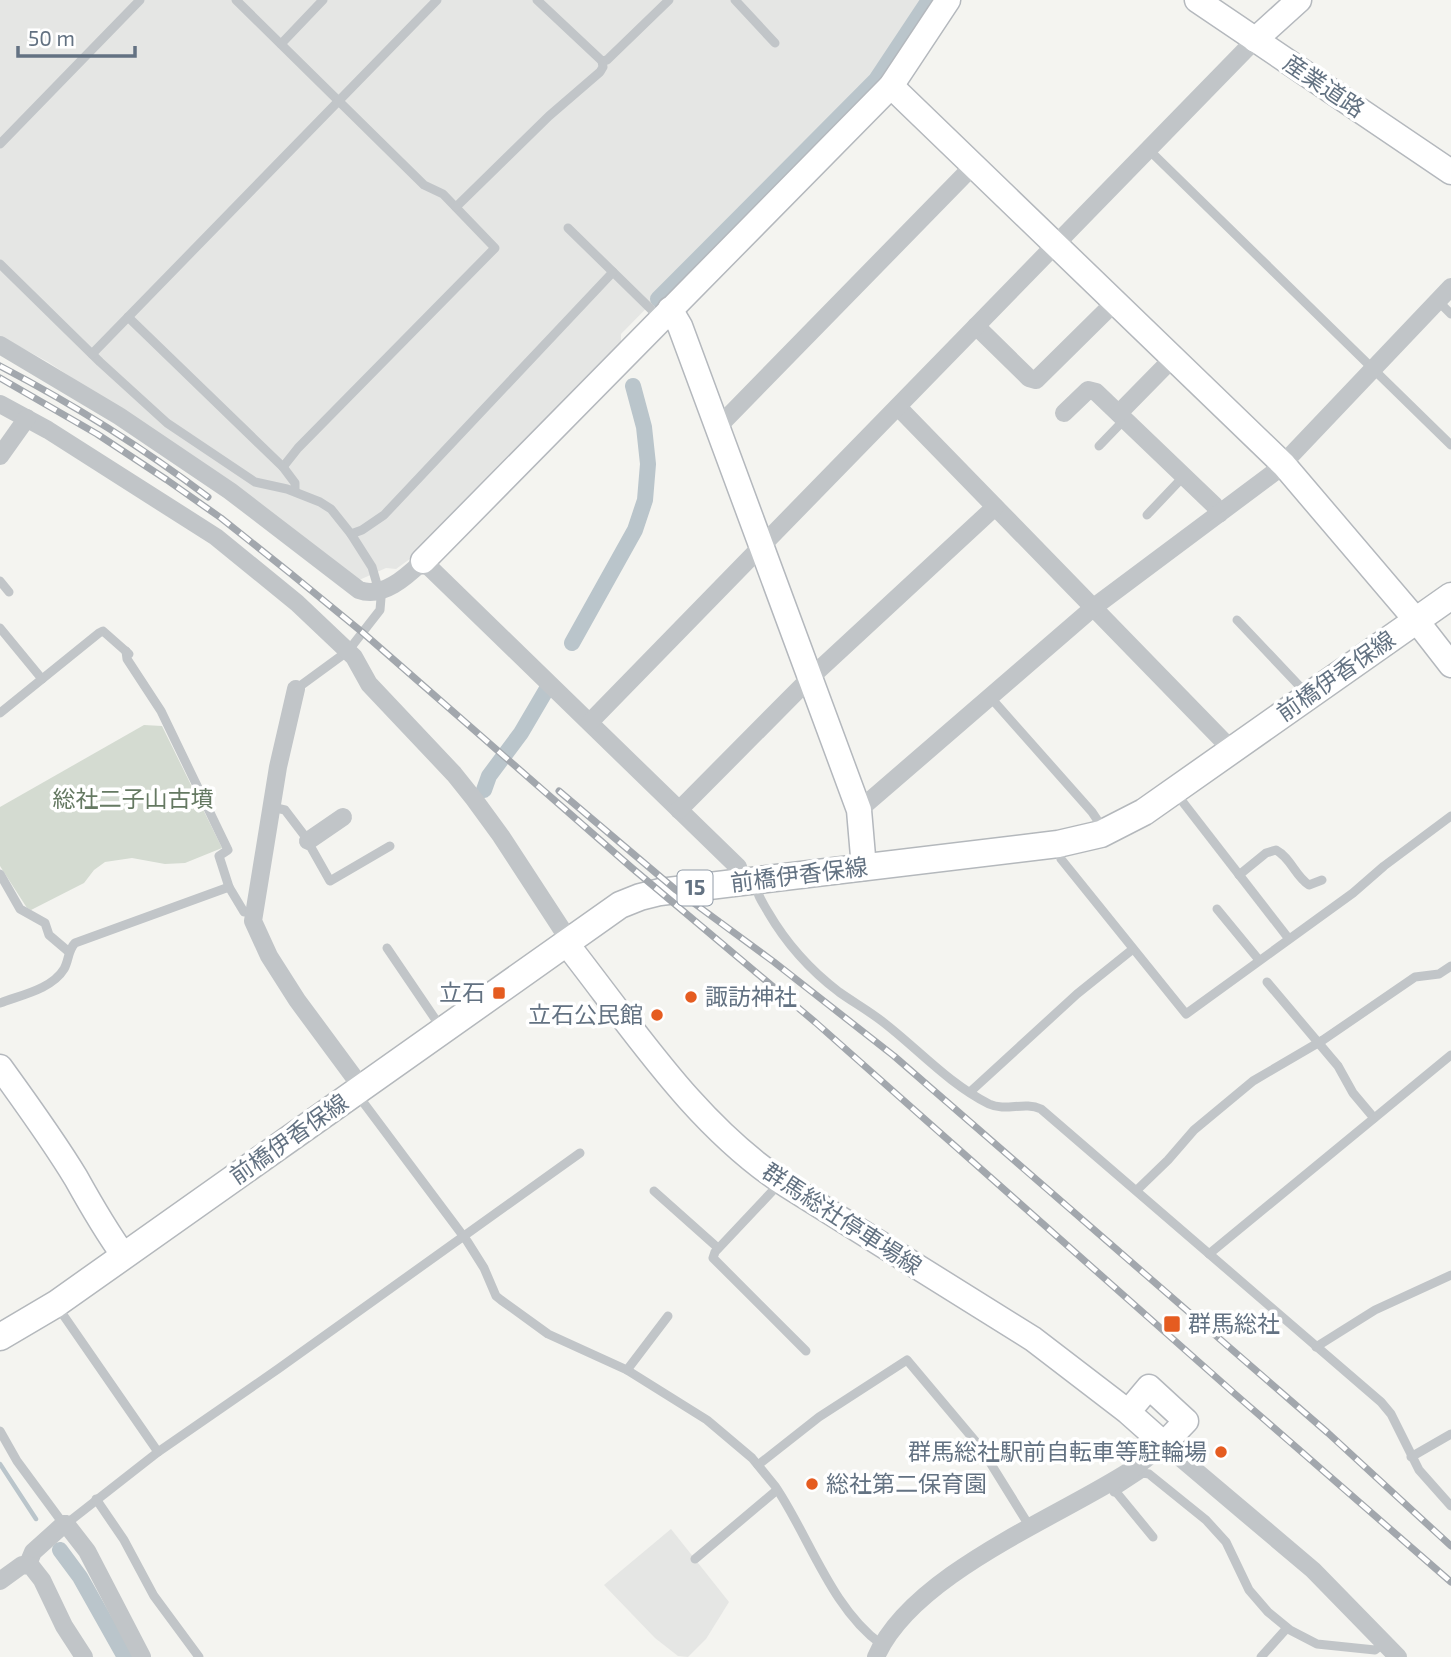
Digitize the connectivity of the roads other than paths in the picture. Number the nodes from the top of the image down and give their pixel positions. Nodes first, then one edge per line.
1 (140, 0) edge
2 (236, 0) edge
3 (323, 0) edge
4 (437, 0) edge
5 (537, 0) edge
6 (669, 0) edge
7 (735, 0) edge
8 (948, 0) edge
9 (1197, 0) edge
10 (1299, 0) edge
11 (1255, 40) junction
12 (775, 43) dead end
13 (281, 44) junction
14 (602, 61) junction
15 (891, 86) junction
16 (339, 101) junction
17 (0, 144) edge
18 (1149, 150) junction
19 (974, 165) junction
20 (1451, 172) edge
21 (456, 207) junction
22 (568, 228) dead end
23 (1056, 243) junction
24 (0, 264) edge
25 (613, 272) junction
26 (1451, 287) edge
27 (1116, 302) junction
28 (1444, 308) edge
29 (665, 314) junction
30 (128, 317) junction
31 (976, 326) junction
32 (0, 345) edge
33 (92, 354) junction
34 (1174, 357) junction
35 (1374, 370) junction
36 (0, 404) edge
37 (898, 407) junction
38 (1064, 413) dead end
39 (1122, 416) junction
40 (27, 418) junction
41 (718, 427) junction
42 (1451, 445) edge
43 (1099, 446) dead end
44 (0, 456) edge
45 (1284, 465) junction
46 (283, 467) junction
47 (1184, 476) junction
48 (295, 491) junction
49 (995, 507) junction
50 (1219, 514) junction
51 (1147, 515) dead end
52 (351, 534) junction
53 (761, 547) junction
54 (423, 561) junction
55 (0, 581) edge
56 (379, 591) junction
57 (9, 592) dead end
58 (1451, 596) edge
59 (1094, 607) junction
60 (1416, 620) junction
61 (1237, 621) dead end
62 (0, 628) edge
63 (348, 651) junction
64 (1451, 665) edge
65 (41, 679) junction
66 (809, 679) junction
67 (296, 689) joint
68 (1308, 695) junction
69 (990, 698) junction
70 (0, 713) edge
71 (590, 722) junction
72 (1231, 749) junction
73 (1174, 791) junction
74 (272, 807) junction
75 (679, 810) junction
76 (859, 810) junction
77 (1451, 816) edge
78 (343, 817) dead end
79 (1101, 834) junction
80 (308, 841) junction
81 (1058, 844) junction
82 (390, 846) dead end
83 (863, 868) junction
84 (0, 874) edge
85 (1239, 875) junction
86 (1322, 880) dead end
87 (749, 882) junction
88 (229, 887) junction
89 (1217, 909) dead end
90 (253, 912) junction
91 (1289, 939) junction
92 (566, 943) junction
93 (387, 948) dead end
94 (1133, 949) junction
95 (69, 952) junction
96 (1259, 960) junction
97 (1451, 966) edge
98 (1267, 982) dead end
99 (0, 1003) edge
100 (443, 1030) junction
101 (1318, 1042) junction
102 (1451, 1055) edge
103 (0, 1067) edge
104 (359, 1090) junction
105 (970, 1092) junction
106 (1374, 1118) junction
107 (580, 1153) dead end
108 (782, 1182) junction
109 (1137, 1189) junction
110 (654, 1191) dead end
111 (464, 1236) junction
112 (718, 1248) junction
113 (1209, 1254) junction
114 (124, 1256) junction
115 (1451, 1275) edge
116 (56, 1304) junction
117 (668, 1316) dead end
118 (0, 1337) edge
119 (1316, 1347) junction
120 (806, 1351) dead end
121 (627, 1370) junction
122 (1128, 1412) junction
123 (0, 1431) edge
124 (1451, 1434) edge
125 (1164, 1444) junction
126 (158, 1452) junction
127 (1411, 1457) junction
128 (758, 1465) junction
129 (1112, 1487) junction
130 (777, 1490) junction
131 (96, 1499) junction
132 (1451, 1506) edge
133 (65, 1524) junction
134 (1030, 1528) junction
135 (1153, 1537) dead end
136 (695, 1559) dead end
137 (28, 1564) junction
138 (0, 1581) edge
139 (1287, 1628) junction
140 (881, 1652) edge
141 (1389, 1652) edge
142 (84, 1657) edge
143 (142, 1657) edge
144 (199, 1657) edge
145 (1261, 1657) edge

1 - 17 lane
2 - 13 lane
3 - 13 lane
4 - 16 lane
5 - 14 lane
6 - 14 lane
7 - 12 lane
8 - 15 street
9 - 11 street, 産業道路
10 - 11 street
11 - 18 street
11 - 20 street, 産業道路
13 - 16 lane
14 - 21 lane
15 - 19 street
15 - 29 street
16 - 21 lane
16 - 30 lane
18 - 23 street
18 - 35 lane
19 - 23 street
19 - 41 street
21 - 46 lane
22 - 25 lane
23 - 27 street
23 - 31 street
24 - 33 lane
25 - 29 lane
25 - 52 lane
26 - 28 street
27 - 31 street
27 - 34 street
28 - 35 street
29 - 41 street
29 - 54 street
30 - 33 lane
30 - 46 lane
31 - 37 street
32 - 56 street
33 - 48 lane
34 - 39 street
34 - 45 street
35 - 42 lane
35 - 45 street
36 - 40 street
37 - 49 street
37 - 53 street
38 - 39 street
39 - 43 lane
39 - 47 street
40 - 44 street
40 - 63 street
41 - 53 street
45 - 50 street
45 - 60 street
46 - 48 lane
47 - 50 street
47 - 51 lane
48 - 52 lane
49 - 59 street
49 - 66 street
50 - 59 street
52 - 56 lane
53 - 66 street
53 - 71 street
54 - 56 street
54 - 71 street
55 - 57 lane
56 - 63 lane
58 - 60 main road, 前橋伊香保線 / 15
59 - 69 street
59 - 72 street
60 - 64 street
60 - 68 main road, 前橋伊香保線 / 15
61 - 68 lane
62 - 65 lane
63 - 67 lane
63 - 92 street
65 - 70 lane
65 - 88 lane
66 - 75 street
66 - 76 street
67 - 74 street
68 - 72 main road, 前橋伊香保線 / 15
69 - 76 street
69 - 79 lane
71 - 75 street
72 - 73 main road, 前橋伊香保線 / 15
73 - 79 main road, 前橋伊香保線 / 15
73 - 85 lane
74 - 80 lane
74 - 90 street
75 - 87 street
76 - 83 street
77 - 91 lane
78 - 80 street
79 - 81 main road, 前橋伊香保線 / 15
80 - 82 lane
81 - 83 main road, 前橋伊香保線 / 15
81 - 94 lane
83 - 87 main road, 前橋伊香保線 / 15
84 - 95 lane
85 - 86 lane
85 - 91 lane
87 - 92 main road, 前橋伊香保線 / 15
87 - 105 lane
88 - 90 lane
88 - 95 lane
89 - 96 lane
90 - 104 street
91 - 96 lane
92 - 100 main road, 前橋伊香保線 / 15
92 - 108 street, 群馬総社停車場線
93 - 100 lane
94 - 96 lane
94 - 105 lane
95 - 99 lane
97 - 101 lane
98 - 101 lane
100 - 104 main road, 前橋伊香保線 / 15
101 - 106 lane
101 - 109 lane
102 - 106 lane
103 - 114 street
104 - 111 lane
104 - 114 main road, 前橋伊香保線 / 15
105 - 109 lane
106 - 113 lane
107 - 111 lane
108 - 112 lane
108 - 122 street, 群馬総社停車場線
109 - 113 lane
110 - 112 lane
111 - 121 lane
111 - 126 lane
112 - 120 lane
113 - 119 lane
114 - 116 main road, 前橋伊香保線 / 15
115 - 119 lane
116 - 118 main road, 前橋伊香保線 / 15
116 - 126 lane
117 - 121 lane
119 - 127 lane
121 - 128 lane
122 - 125 street, 群馬総社停車場線
122 - 125 street
123 - 133 lane
124 - 127 lane
125 - 129 street
125 - 141 street
126 - 131 lane
127 - 132 lane
128 - 130 lane
128 - 134 lane
129 - 134 street
129 - 135 lane
129 - 139 lane
130 - 136 lane
130 - 140 lane
131 - 133 lane
131 - 144 lane
133 - 137 street
133 - 143 street
134 - 140 street
137 - 138 street
137 - 142 street
139 - 141 lane
139 - 145 lane

